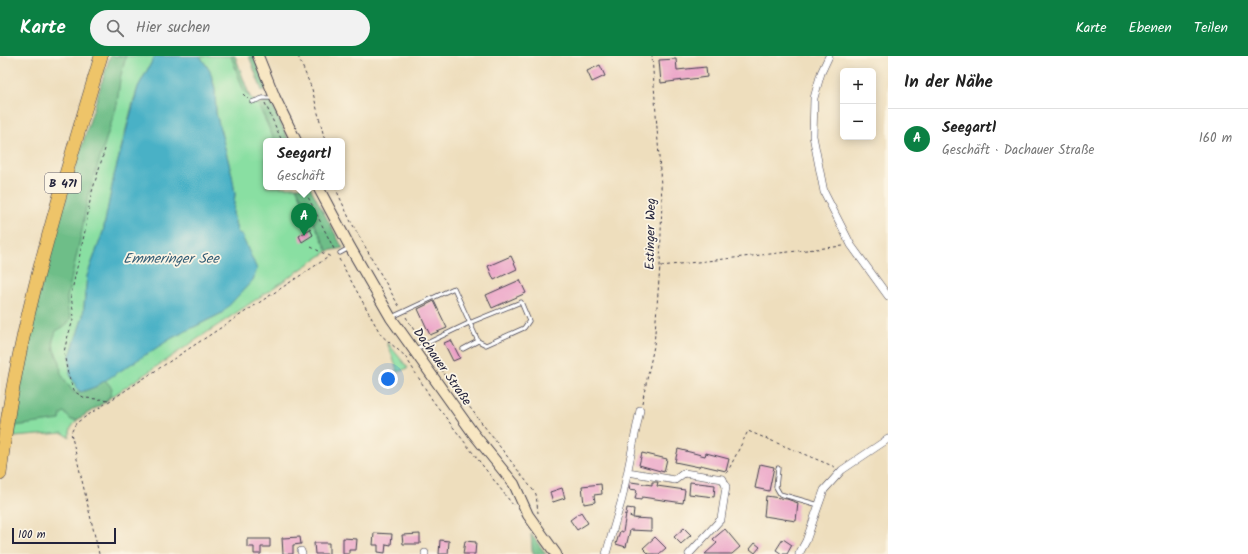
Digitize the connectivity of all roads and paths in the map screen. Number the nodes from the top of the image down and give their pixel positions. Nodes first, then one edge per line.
1 (101, 56) edge
2 (258, 56) edge
3 (298, 56) edge
4 (652, 56) edge
5 (829, 56) edge
6 (243, 94) dead end
7 (263, 98) junction
8 (275, 98) junction
9 (252, 102) joint
10 (281, 138) edge
11 (295, 138) edge
12 (324, 138) edge
13 (105, 149) dead end
14 (305, 190) edge
15 (320, 190) edge
16 (336, 190) edge
17 (851, 245) junction
18 (311, 247) dead end
19 (350, 247) junction
20 (340, 253) dead end
21 (331, 257) dead end
22 (327, 258) dead end
23 (660, 266) junction
24 (888, 296) edge
25 (403, 312) junction
26 (391, 318) junction
27 (469, 323) junction
28 (478, 341) junction
29 (423, 345) junction
30 (463, 349) dead end
31 (414, 351) junction
32 (112, 400) junction
33 (640, 410) joint
34 (888, 439) edge
35 (778, 468) dead end
36 (842, 470) junction
37 (628, 472) junction
38 (0, 474) edge
39 (723, 479) junction
40 (819, 505) junction
41 (517, 509) dead end
42 (618, 512) junction
43 (538, 514) dead end
44 (637, 519) dead end
45 (99, 554) edge
46 (556, 554) edge
47 (606, 554) edge
48 (689, 554) edge
49 (799, 554) edge

1 - 38 highway, B 471
2 - 8 street
3 - 12 path
4 - 23 path, Estinger Weg
5 - 17 street
6 - 9 path
7 - 8 lane
7 - 9 lane
7 - 10 path
8 - 11 street
13 - 32 path
14 - 41 path
15 - 19 street, Dachauer Straße
16 - 25 path
17 - 23 path
17 - 24 street
18 - 21 path
19 - 20 lane
19 - 26 street, Dachauer Straße
22 - 32 path
23 - 33 path, Estinger Weg
25 - 26 lane
25 - 27 lane
25 - 29 path
26 - 31 street, Dachauer Straße
27 - 28 lane
27 - 28 lane
27 - 29 lane
28 - 30 lane
29 - 31 lane
29 - 43 path
31 - 46 street, Dachauer Straße
32 - 45 path
33 - 37 street
34 - 36 street
35 - 40 lane
36 - 39 path
36 - 40 street
37 - 39 street
37 - 42 street
39 - 48 street
40 - 49 street
42 - 44 path
42 - 47 street

